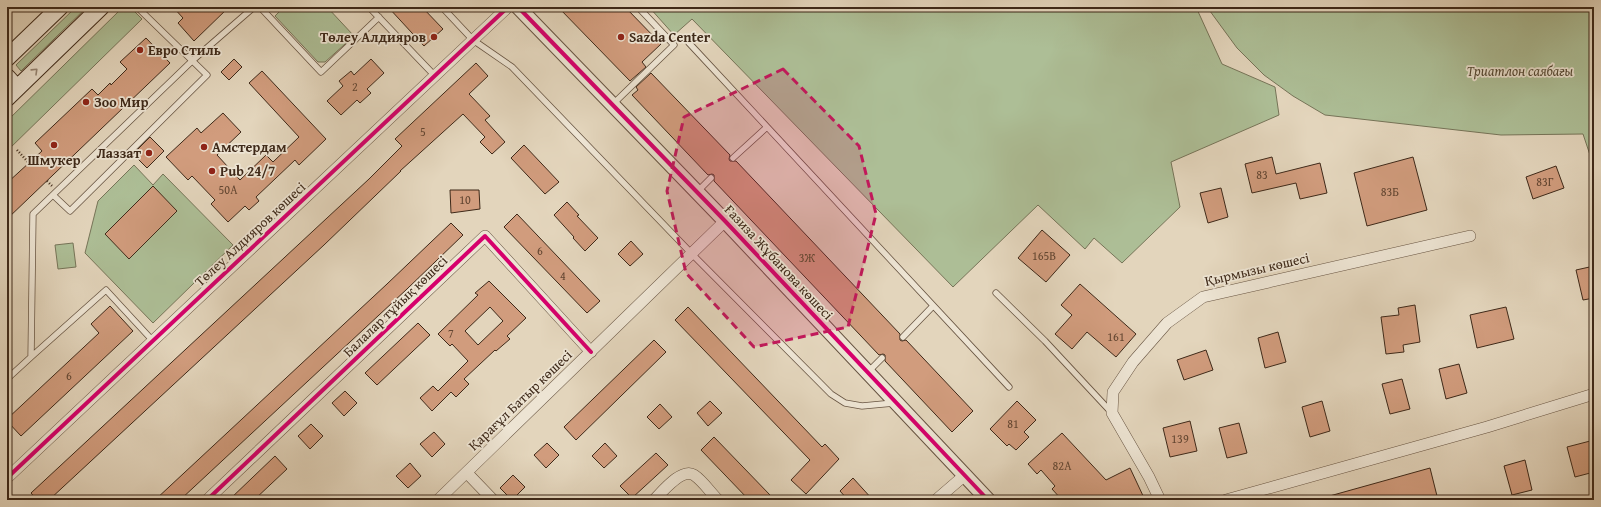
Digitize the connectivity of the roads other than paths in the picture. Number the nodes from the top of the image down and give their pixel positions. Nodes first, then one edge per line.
1 (60, 7) edge
2 (101, 7) edge
3 (137, 7) edge
4 (254, 7) edge
5 (260, 7) edge
6 (368, 7) edge
7 (442, 7) edge
8 (508, 7) edge
9 (518, 7) edge
10 (638, 7) edge
11 (379, 17) junction
12 (473, 40) junction
13 (688, 43) dead end
14 (7, 58) edge
15 (193, 60) junction
16 (434, 76) junction
17 (10, 88) edge
18 (612, 104) junction
19 (767, 127) junction
20 (733, 158) dead end
21 (711, 178) dead end
22 (697, 192) junction
23 (53, 195) junction
24 (725, 221) junction
25 (1470, 236) dead end
26 (692, 254) junction
27 (996, 293) dead end
28 (933, 306) junction
29 (903, 337) dead end
30 (153, 341) junction
31 (591, 352) junction
32 (31, 357) junction
33 (882, 358) dead end
34 (868, 372) junction
35 (7, 379) edge
36 (1009, 388) dead end
37 (1594, 394) edge
38 (896, 403) junction
39 (1112, 413) junction
40 (467, 473) junction
41 (965, 475) junction
42 (7, 478) edge
43 (207, 500) edge
44 (438, 500) edge
45 (493, 500) edge
46 (654, 500) edge
47 (718, 500) edge
48 (936, 500) edge
49 (988, 500) edge
50 (1160, 500) edge
51 (1226, 500) edge

1 - 14 main road
17 -> 2 main road
3 - 15 lane
4 - 15 lane
5 - 11 lane
6 - 11 lane
7 - 12 lane
8 - 12 street, Төлеу Алдияров көшесі
9 - 18 street, Ғазиза Жұбанова көшесі
10 - 18 lane
11 - 16 lane
12 - 16 street, Төлеу Алдияров көшесі
12 - 26 lane
13 - 19 lane
15 - 23 lane
15 - 23 lane
16 - 30 street, Төлеу Алдияров көшесі
18 - 22 street, Ғазиза Жұбанова көшесі
19 - 20 lane
19 - 28 lane
21 - 22 lane
22 - 24 street, Ғазиза Жұбанова көшесі
23 - 32 lane
24 - 26 street, Қарағұл Батыр көшесі
24 - 34 street, Ғазиза Жұбанова көшесі
25 - 39 street, Қырмызы көшесі
26 - 31 street, Қарағұл Батыр көшесі
26 - 38 lane
27 - 39 lane
28 - 29 lane
28 - 36 lane
30 - 32 lane
30 - 42 street, Төлеу Алдияров көшесі
31 - 40 street, Қарағұл Батыр көшесі
31 - 43 street, Балалар тұйық көшесі
32 - 35 lane
33 - 34 lane
34 - 38 street, Ғазиза Жұбанова көшесі
37 - 51 street
38 - 41 street, Ғазиза Жұбанова көшесі
39 - 50 street
40 - 44 street, Қарағұл Батыр көшесі
40 - 45 street
41 - 48 street
41 - 49 street, Ғазиза Жұбанова көшесі
46 - 47 street

